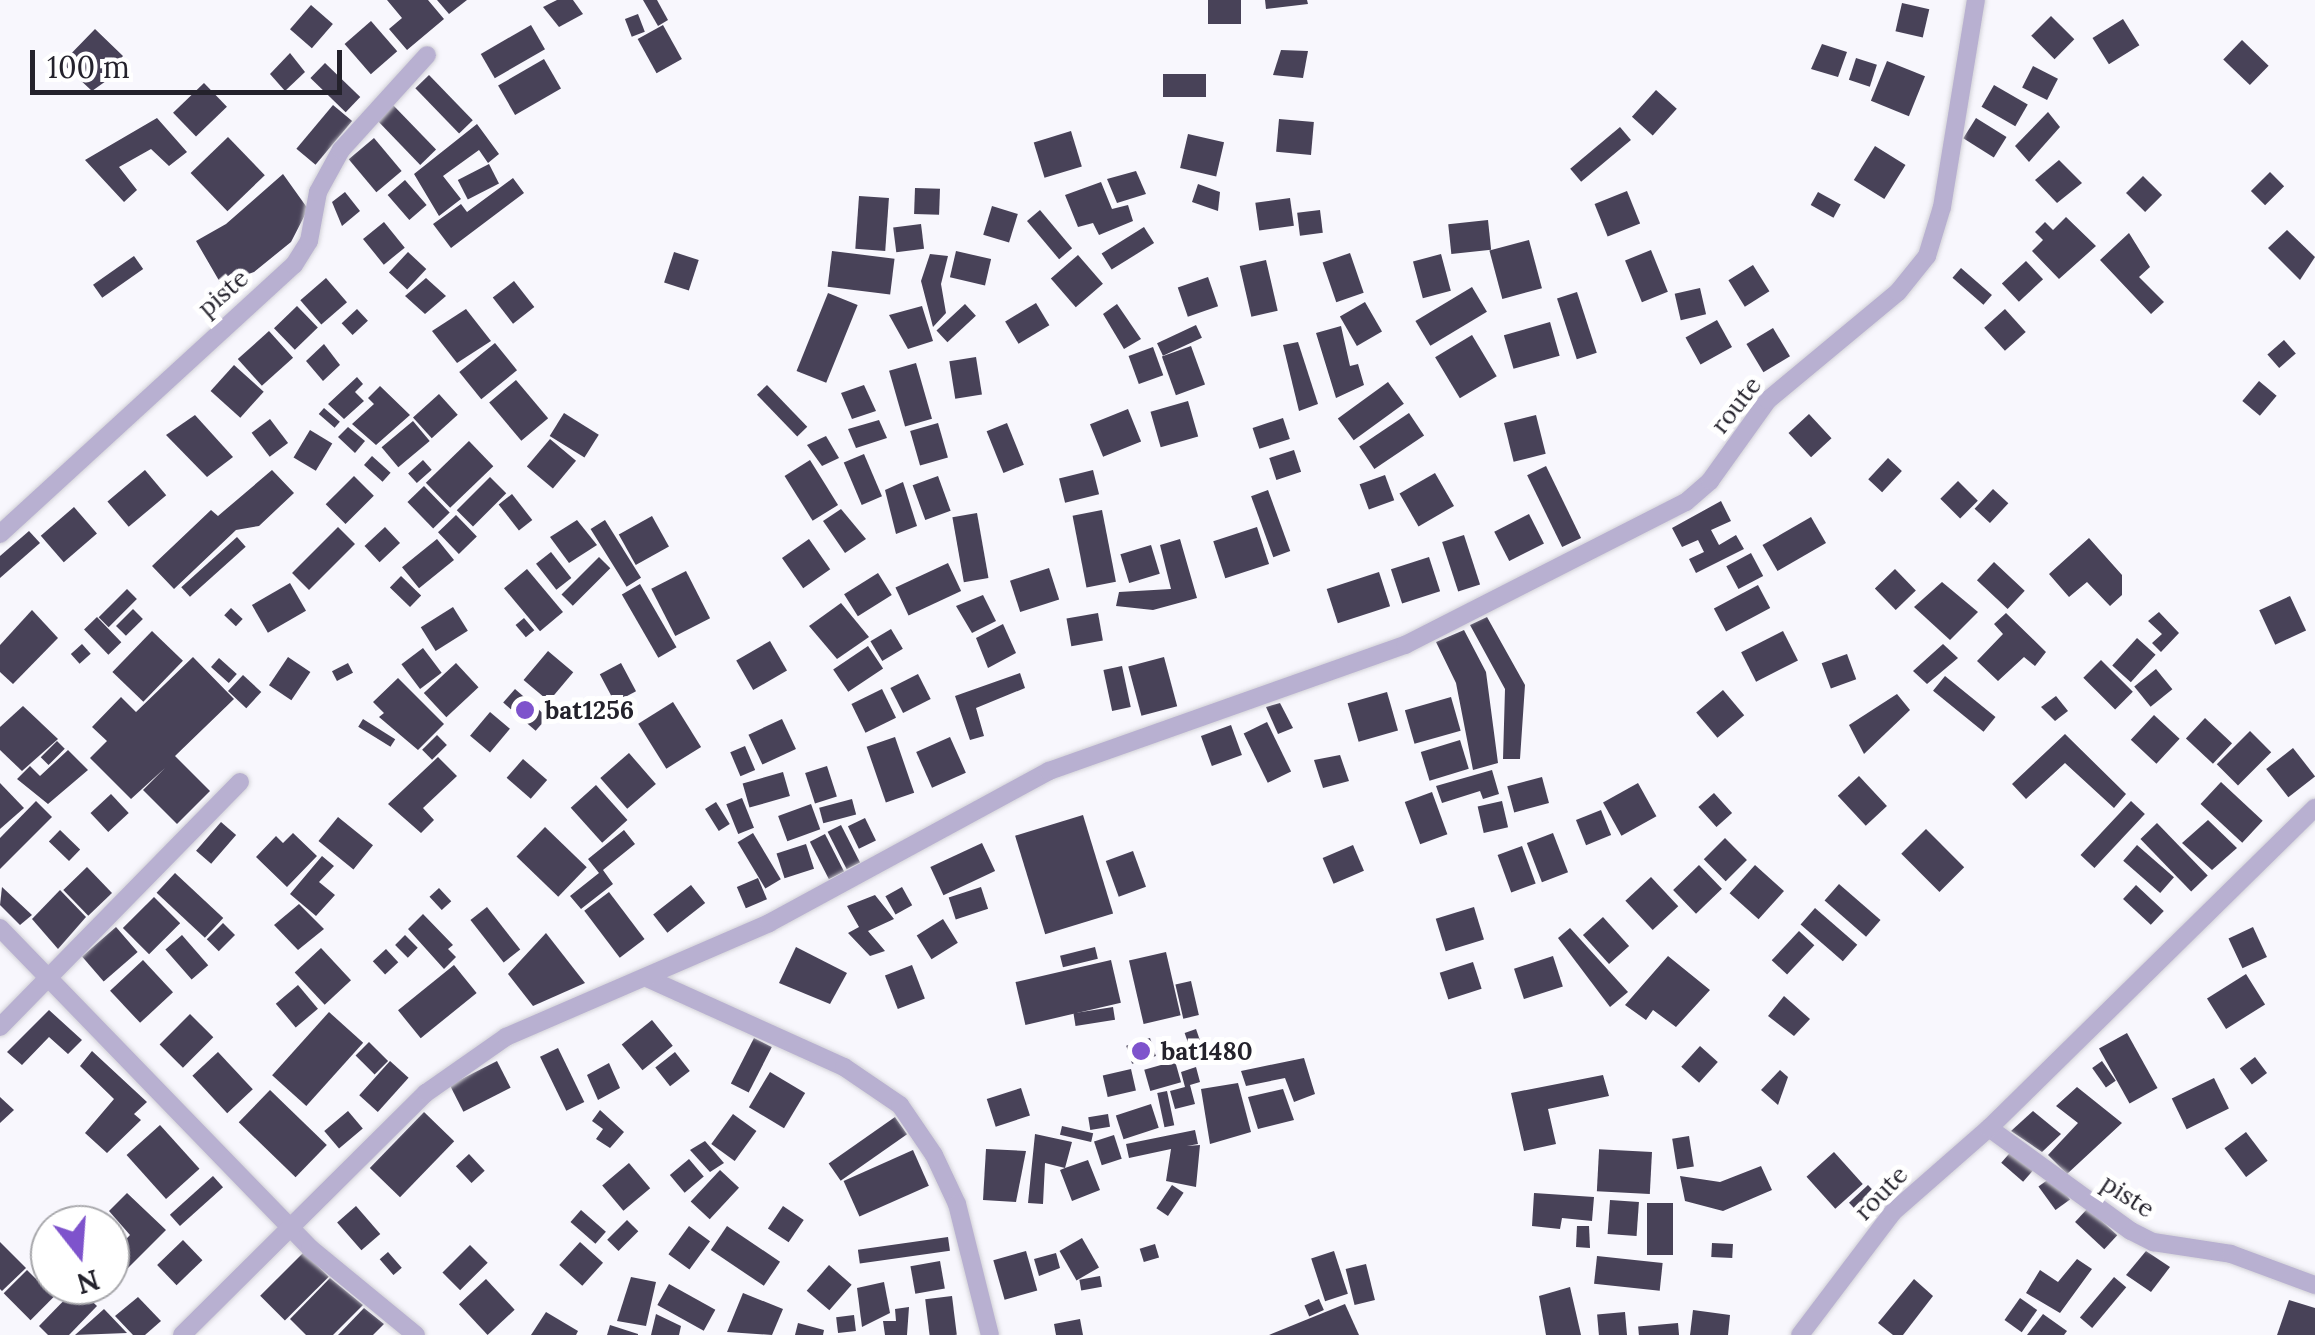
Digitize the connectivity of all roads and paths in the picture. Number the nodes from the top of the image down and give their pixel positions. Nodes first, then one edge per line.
1 (1976, 0) edge
2 (427, 55) dead end
3 (0, 534) edge
4 (240, 782) dead end
5 (2315, 808) edge
6 (0, 928) edge
7 (50, 976) junction
8 (649, 979) junction
9 (0, 1027) edge
10 (1989, 1128) junction
11 (290, 1228) junction
12 (2315, 1285) edge
13 (182, 1335) edge
14 (416, 1335) edge
15 (990, 1335) edge
16 (1800, 1335) edge

1 - 8 street, route
2 - 3 street, piste
4 - 7 street
5 - 10 street, route
6 - 7 street
7 - 9 street
7 - 11 street
8 - 11 street, route
8 - 15 street
10 - 12 street, piste
10 - 16 street, route
11 - 13 street, route
11 - 14 street

